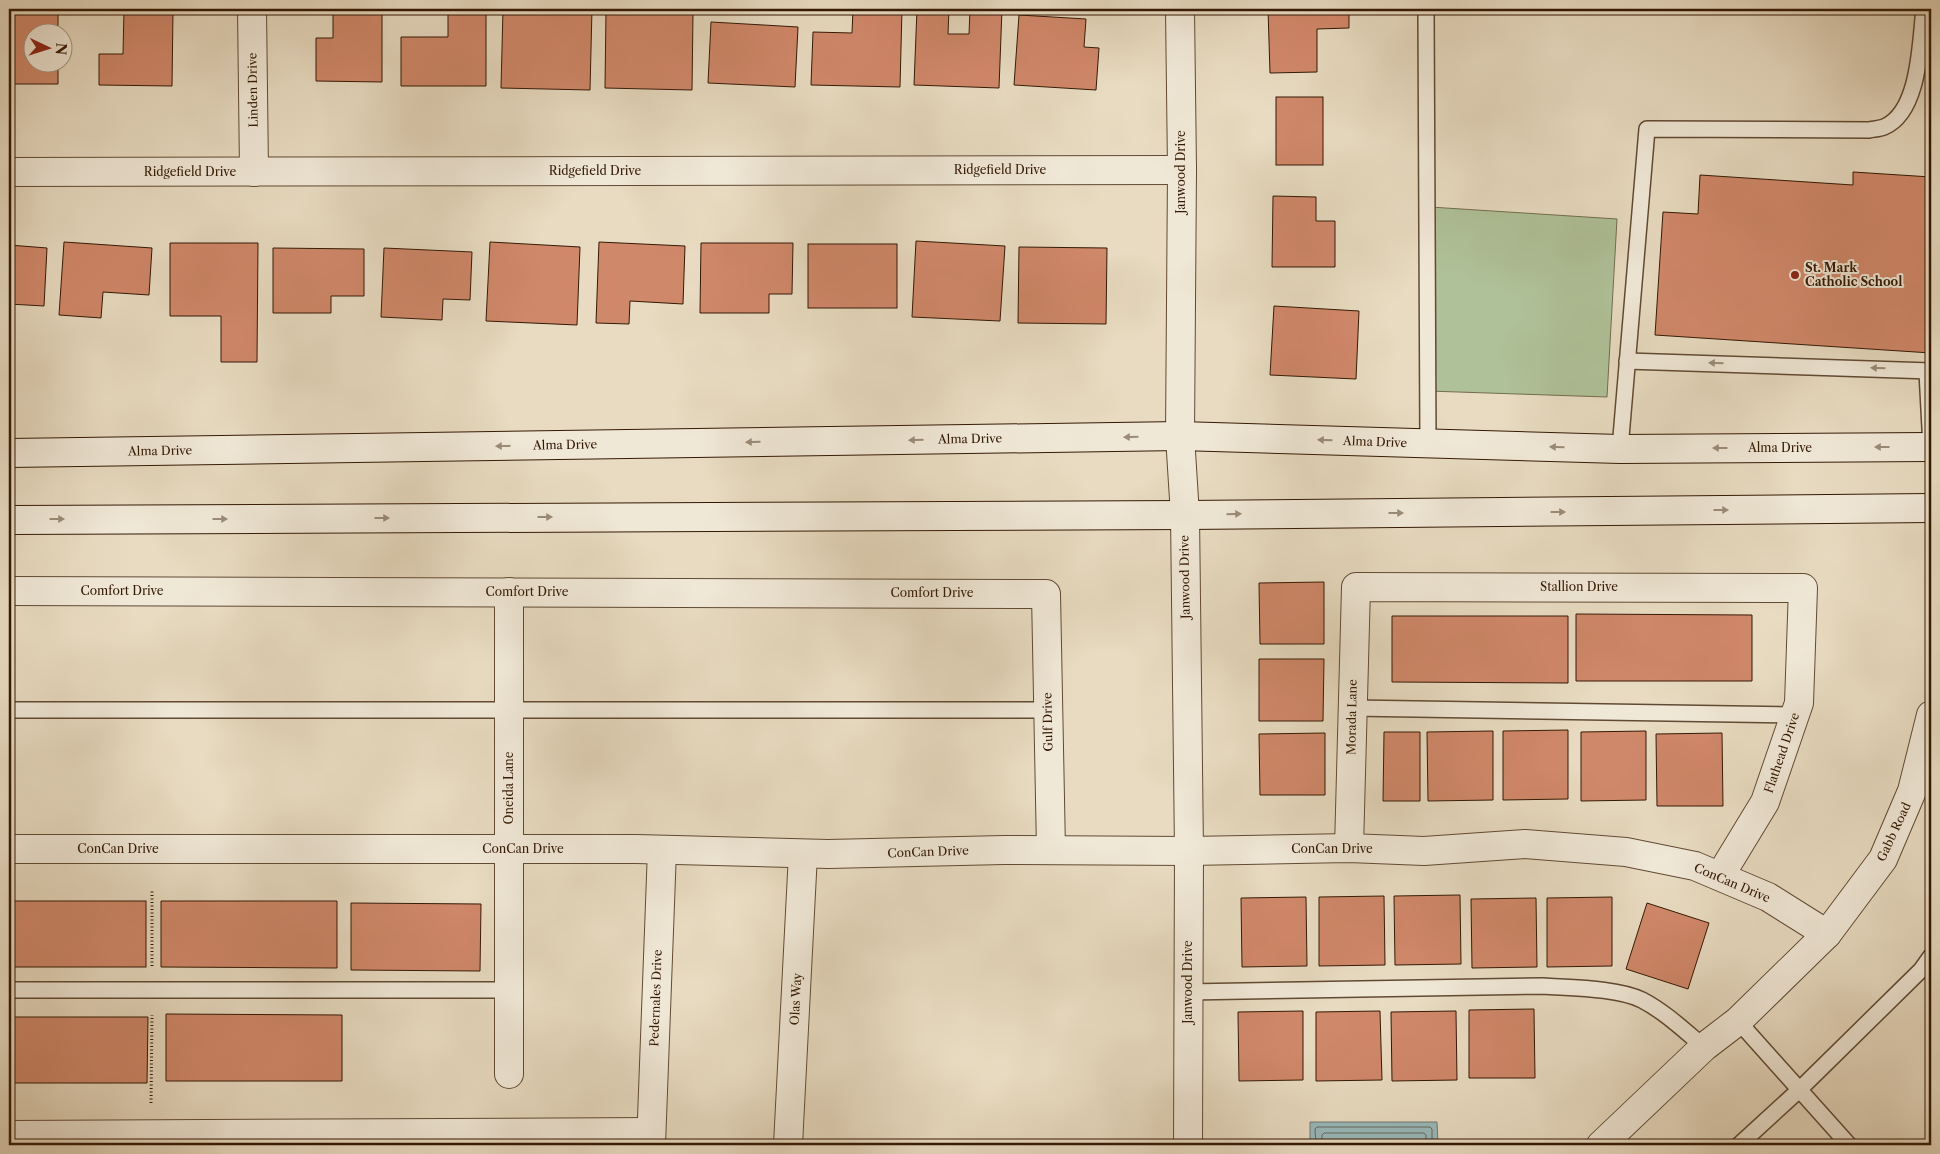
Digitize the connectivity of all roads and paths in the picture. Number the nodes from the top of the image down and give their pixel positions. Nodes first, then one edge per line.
1 (252, 9) edge
2 (1180, 9) edge
3 (1426, 9) edge
4 (1924, 9) edge
5 (1182, 170) junction
6 (9, 172) edge
7 (254, 172) junction
8 (1628, 361) junction
9 (1929, 371) edge
10 (1180, 436) junction
11 (1428, 443) junction
12 (1931, 447) edge
13 (1620, 448) junction
14 (1931, 451) edge
15 (9, 453) edge
16 (1931, 508) edge
17 (1185, 515) junction
18 (9, 520) edge
19 (1356, 587) joint
20 (1803, 588) joint
21 (9, 591) edge
22 (510, 592) junction
23 (1046, 594) joint
24 (1352, 708) junction
25 (9, 710) edge
26 (509, 710) junction
27 (1048, 710) junction
28 (1795, 715) junction
29 (1931, 715) edge
30 (1349, 848) junction
31 (9, 849) edge
32 (509, 849) junction
33 (662, 850) junction
34 (1051, 850) junction
35 (1189, 851) junction
36 (803, 854) junction
37 (1720, 876) junction
38 (1827, 934) junction
39 (1931, 956) edge
40 (9, 990) edge
41 (509, 990) junction
42 (1188, 992) junction
43 (1738, 1021) junction
44 (1704, 1047) junction
45 (509, 1074) dead end
46 (1798, 1091) junction
47 (9, 1135) edge
48 (651, 1139) edge
49 (788, 1145) edge
50 (1188, 1145) edge
51 (1601, 1145) edge
52 (1739, 1145) edge
53 (1849, 1145) edge

1 - 7 street, Linden Drive
2 - 5 street, Janwood Drive
3 - 11 lane
4 - 8 lane
5 - 7 street, Ridgefield Drive
5 - 10 street, Janwood Drive
6 - 7 street, Ridgefield Drive
9 -> 8 lane
8 - 13 lane
9 - 12 lane
11 -> 10 street, Alma Drive
10 -> 15 street, Alma Drive
10 - 17 street, Janwood Drive
13 -> 11 street, Alma Drive
12 -> 13 street, Alma Drive
12 - 14 street
17 -> 16 street
18 -> 17 street
17 - 35 street, Janwood Drive
19 - 20 street, Stallion Drive
19 - 24 street, Morada Lane
20 - 28 street, Flathead Drive
21 - 22 street, Comfort Drive
22 - 23 street, Comfort Drive
22 - 26 street, Oneida Lane
23 - 27 street, Gulf Drive
24 - 28 lane
24 - 30 street, Morada Lane
25 - 26 lane
26 - 27 lane
26 - 32 street, Oneida Lane
27 - 34 street, Gulf Drive
28 - 37 street, Flathead Drive
29 - 38 street, Gabb Road
30 - 35 street, ConCan Drive
30 - 37 street, ConCan Drive
31 - 32 street, ConCan Drive
32 - 33 street, ConCan Drive
32 - 41 street, Oneida Lane
33 - 36 street, ConCan Drive
33 - 48 street, Pedernales Drive
34 - 35 street, ConCan Drive
34 - 36 street, ConCan Drive
35 - 42 street, Janwood Drive
36 - 49 street, Olas Way
37 - 38 street, ConCan Drive
38 - 43 street, Gabb Road
39 - 46 lane
40 - 41 lane
41 - 45 street, Oneida Lane
42 - 44 lane
42 - 50 street, Janwood Drive
43 - 44 street, Gabb Road
43 - 46 lane
44 - 51 street, Gabb Road
46 - 52 lane
46 - 53 lane
47 - 48 street

